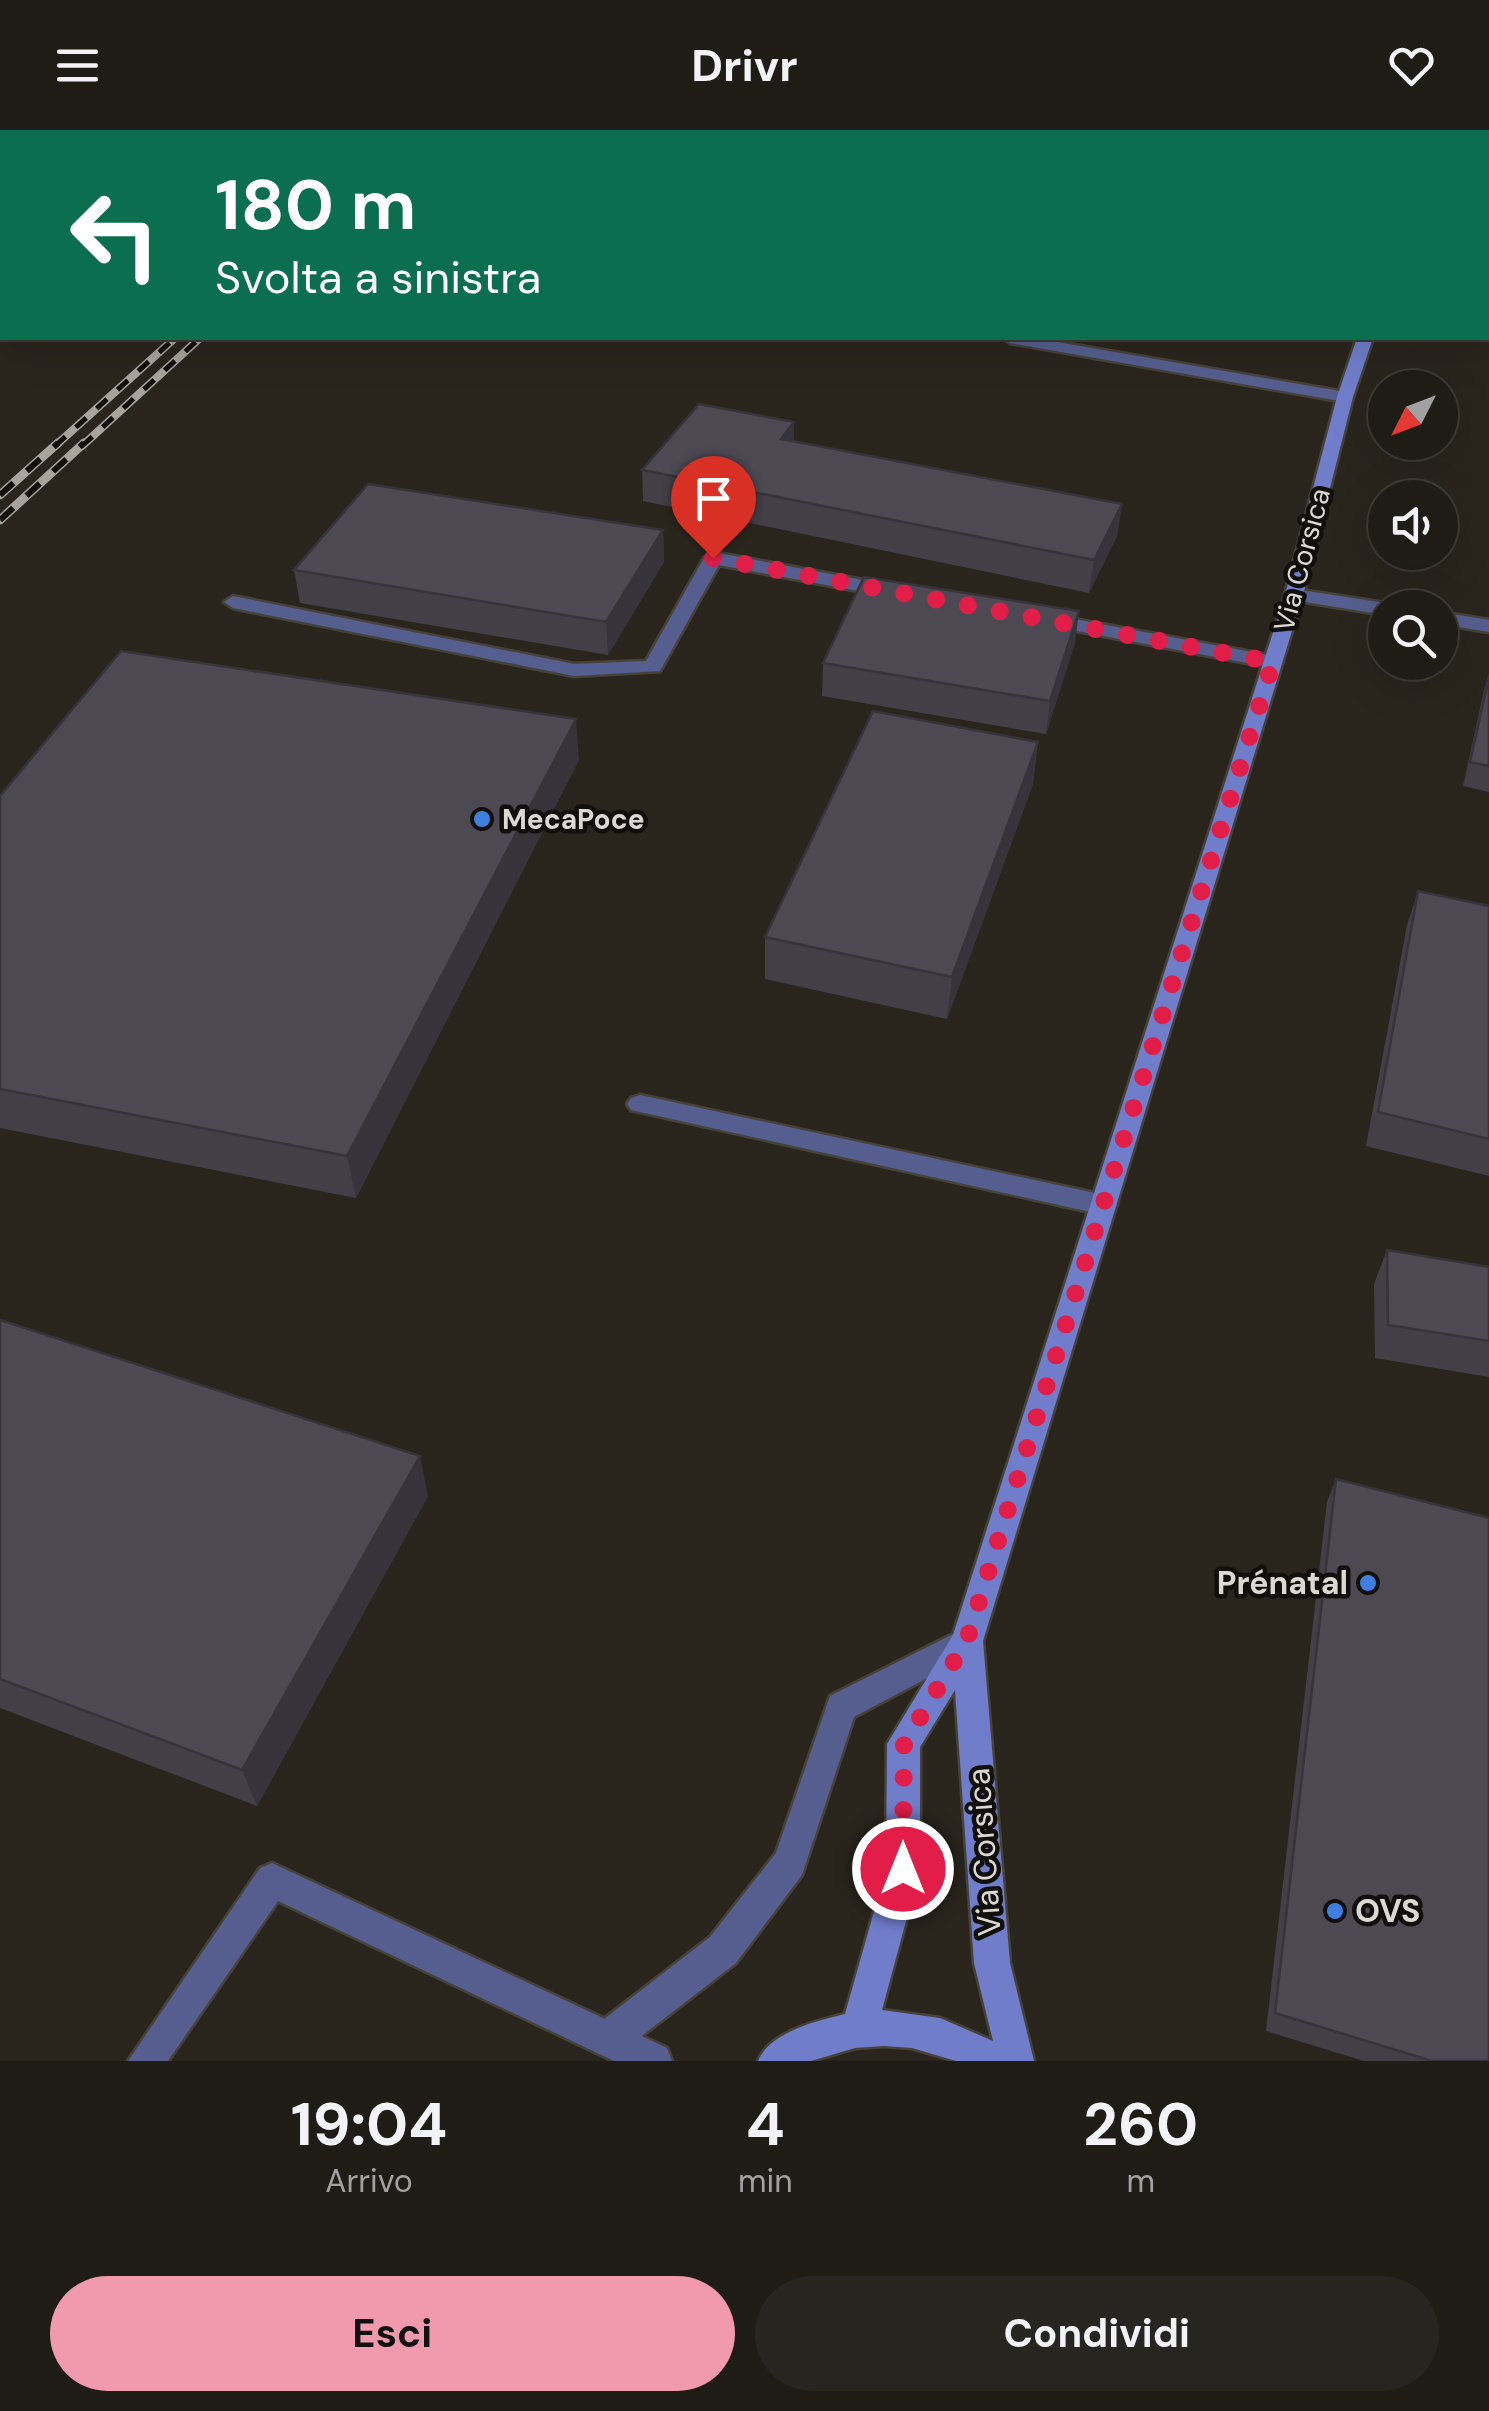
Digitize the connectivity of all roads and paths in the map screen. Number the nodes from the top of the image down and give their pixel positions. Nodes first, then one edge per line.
1 (1021, 340) edge
2 (1364, 340) edge
3 (1345, 397) junction
4 (906, 594) edge
5 (1294, 594) junction
6 (233, 602) dead end
7 (1368, 606) edge
8 (1022, 616) edge
9 (1458, 621) edge
10 (1489, 626) edge
11 (1273, 662) junction
12 (640, 1104) dead end
13 (1104, 1204) junction
14 (967, 1640) junction
15 (858, 2029) junction
16 (608, 2039) junction
17 (146, 2061) edge
18 (654, 2061) edge
19 (776, 2061) edge
20 (991, 2061) edge
21 (1016, 2061) edge

1 - 3 street
2 - 3 main road, Via Corsica
3 - 5 main road, Via Corsica
4 - 6 street
5 - 7 street
5 - 11 main road, Via Corsica
8 - 11 street
9 - 10 street
11 - 13 main road, Via Corsica
12 - 13 street
13 - 14 main road, Via Corsica
14 - 15 main road, Via Corsica
14 - 16 street
14 - 21 main road, Via Corsica
15 - 19 main road
15 - 20 main road
16 - 17 street
16 - 18 street

